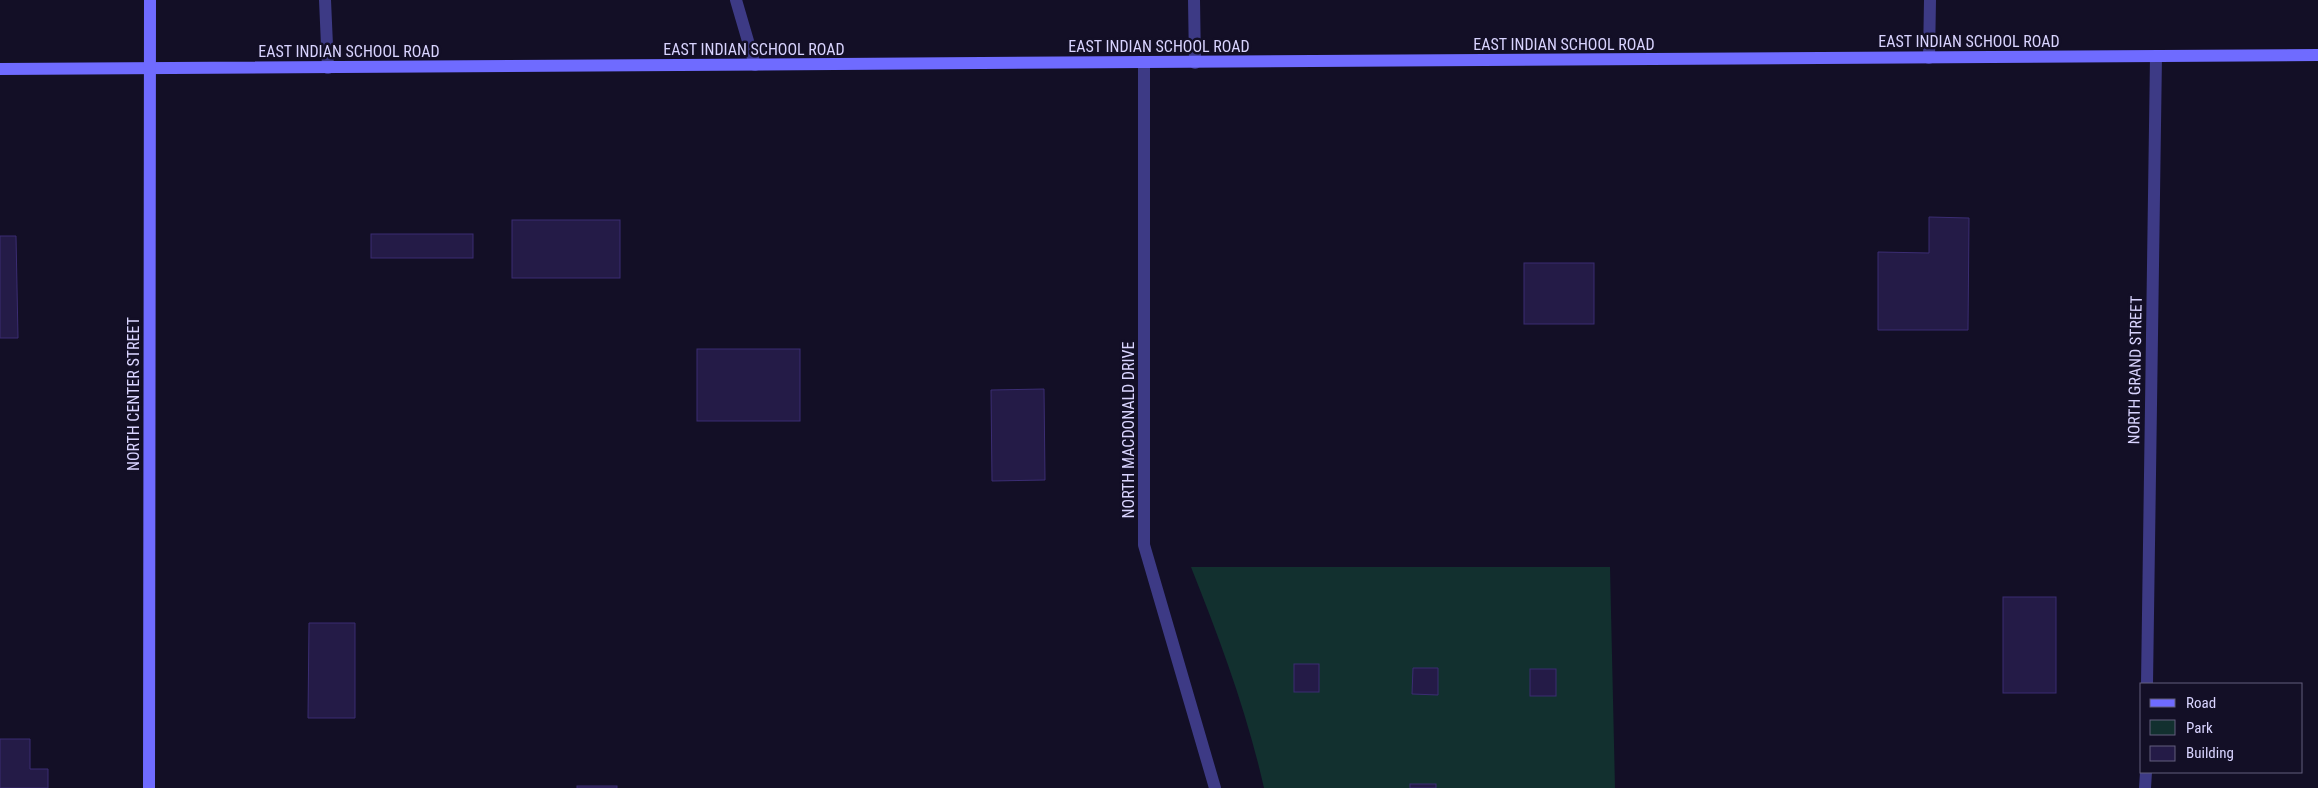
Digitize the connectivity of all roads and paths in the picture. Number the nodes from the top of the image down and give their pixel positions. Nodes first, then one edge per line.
1 (150, 0) edge
2 (325, 0) edge
3 (736, 0) edge
4 (1194, 0) edge
5 (1930, 0) edge
6 (2318, 55) edge
7 (2156, 56) junction
8 (1929, 58) junction
9 (1144, 63) junction
10 (1195, 63) junction
11 (755, 65) junction
12 (328, 68) junction
13 (0, 69) edge
14 (150, 69) junction
15 (2146, 683) edge
16 (2146, 773) edge
17 (149, 788) edge
18 (1215, 788) edge
19 (2145, 788) edge

1 - 14 street, NORTH CENTER STREET
2 - 12 street
3 - 11 street
4 - 10 street
5 - 8 street
6 - 7 street, EAST INDIAN SCHOOL ROAD
7 - 8 street, EAST INDIAN SCHOOL ROAD
7 - 15 street, NORTH GRAND STREET
8 - 10 street, EAST INDIAN SCHOOL ROAD
9 - 10 street, EAST INDIAN SCHOOL ROAD
9 - 11 street, EAST INDIAN SCHOOL ROAD
9 - 18 street, NORTH MACDONALD DRIVE
11 - 12 street, EAST INDIAN SCHOOL ROAD
12 - 14 street, EAST INDIAN SCHOOL ROAD
13 - 14 street, EAST INDIAN SCHOOL ROAD
14 - 17 street, NORTH CENTER STREET
16 - 19 street

